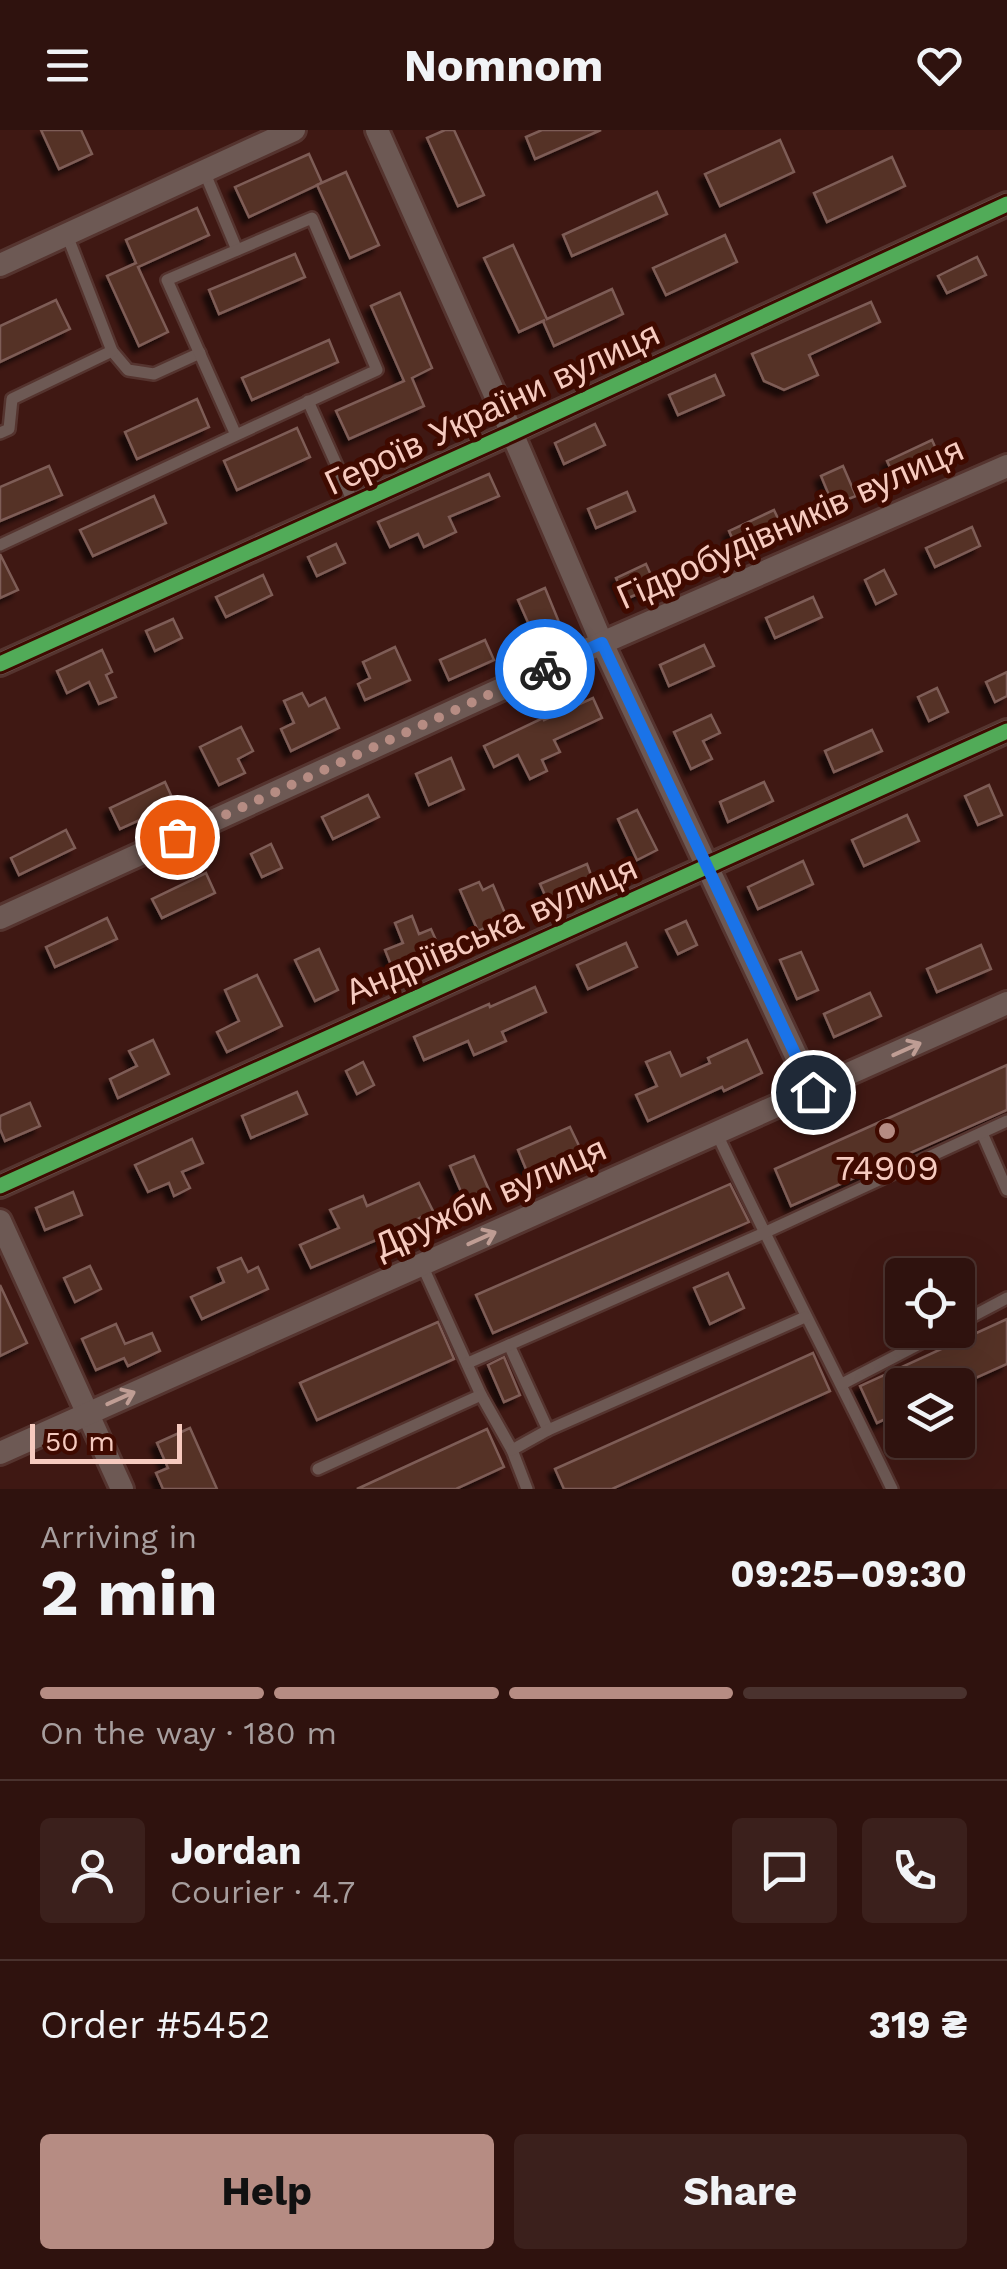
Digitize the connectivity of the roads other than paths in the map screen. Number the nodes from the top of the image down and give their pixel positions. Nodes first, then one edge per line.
1 (294, 130) edge
2 (378, 130) edge
3 (204, 171) junction
4 (1007, 204) edge
5 (67, 235) junction
6 (237, 250) junction
7 (0, 265) edge
8 (112, 351) junction
9 (200, 353) junction
10 (308, 402) junction
11 (512, 432) junction
12 (0, 433) edge
13 (236, 435) junction
14 (1007, 466) edge
15 (354, 504) junction
16 (0, 545) edge
17 (602, 643) junction
18 (0, 664) edge
19 (1007, 731) edge
20 (706, 866) junction
21 (0, 918) edge
22 (1007, 1004) edge
23 (813, 1092) junction
24 (1007, 1121) edge
25 (982, 1133) junction
26 (718, 1134) junction
27 (0, 1186) edge
28 (1007, 1190) edge
29 (0, 1221) edge
30 (764, 1233) junction
31 (422, 1265) junction
32 (1007, 1298) edge
33 (975, 1315) edge
34 (806, 1317) junction
35 (509, 1345) junction
36 (911, 1348) edge
37 (468, 1363) junction
38 (842, 1384) junction
39 (480, 1395) junction
40 (86, 1414) junction
41 (548, 1430) junction
42 (512, 1450) junction
43 (0, 1453) edge
44 (318, 1469) dead end
45 (122, 1489) edge
46 (527, 1489) edge
47 (892, 1489) edge

1 - 3 street
2 - 11 street
3 - 5 street
3 - 6 lane
4 - 11 street, Героїв України вулиця
5 - 7 street
5 - 8 lane
6 - 9 lane
6 - 10 lane
8 - 9 lane
8 - 12 lane
9 - 13 lane
10 - 13 lane
10 - 15 lane
11 - 15 street, Героїв України вулиця
11 - 17 street
13 - 16 lane
14 - 17 street, Гідробудівників вулиця
15 - 18 street, Героїв України вулиця
17 - 20 street
17 - 21 street, Гідробудівників вулиця
19 - 20 street, Андріївська вулиця
20 - 23 street
20 - 27 street, Андріївська вулиця
23 -> 22 street, Дружби вулиця
23 - 26 street, Дружби вулиця
24 - 25 lane
25 - 28 lane
25 - 30 lane
26 - 30 lane
31 -> 26 street, Дружби вулиця
29 - 40 street
30 - 34 lane
30 - 35 lane
31 - 37 lane
40 -> 31 street, Дружби вулиця
32 - 33 lane
34 - 38 lane
34 - 41 lane
35 - 37 lane
35 - 41 lane
36 - 38 lane
37 - 39 lane
38 - 47 lane
39 - 42 lane
39 - 44 lane
40 - 43 street, Дружби вулиця
40 - 45 street
41 - 42 lane
42 - 46 lane

